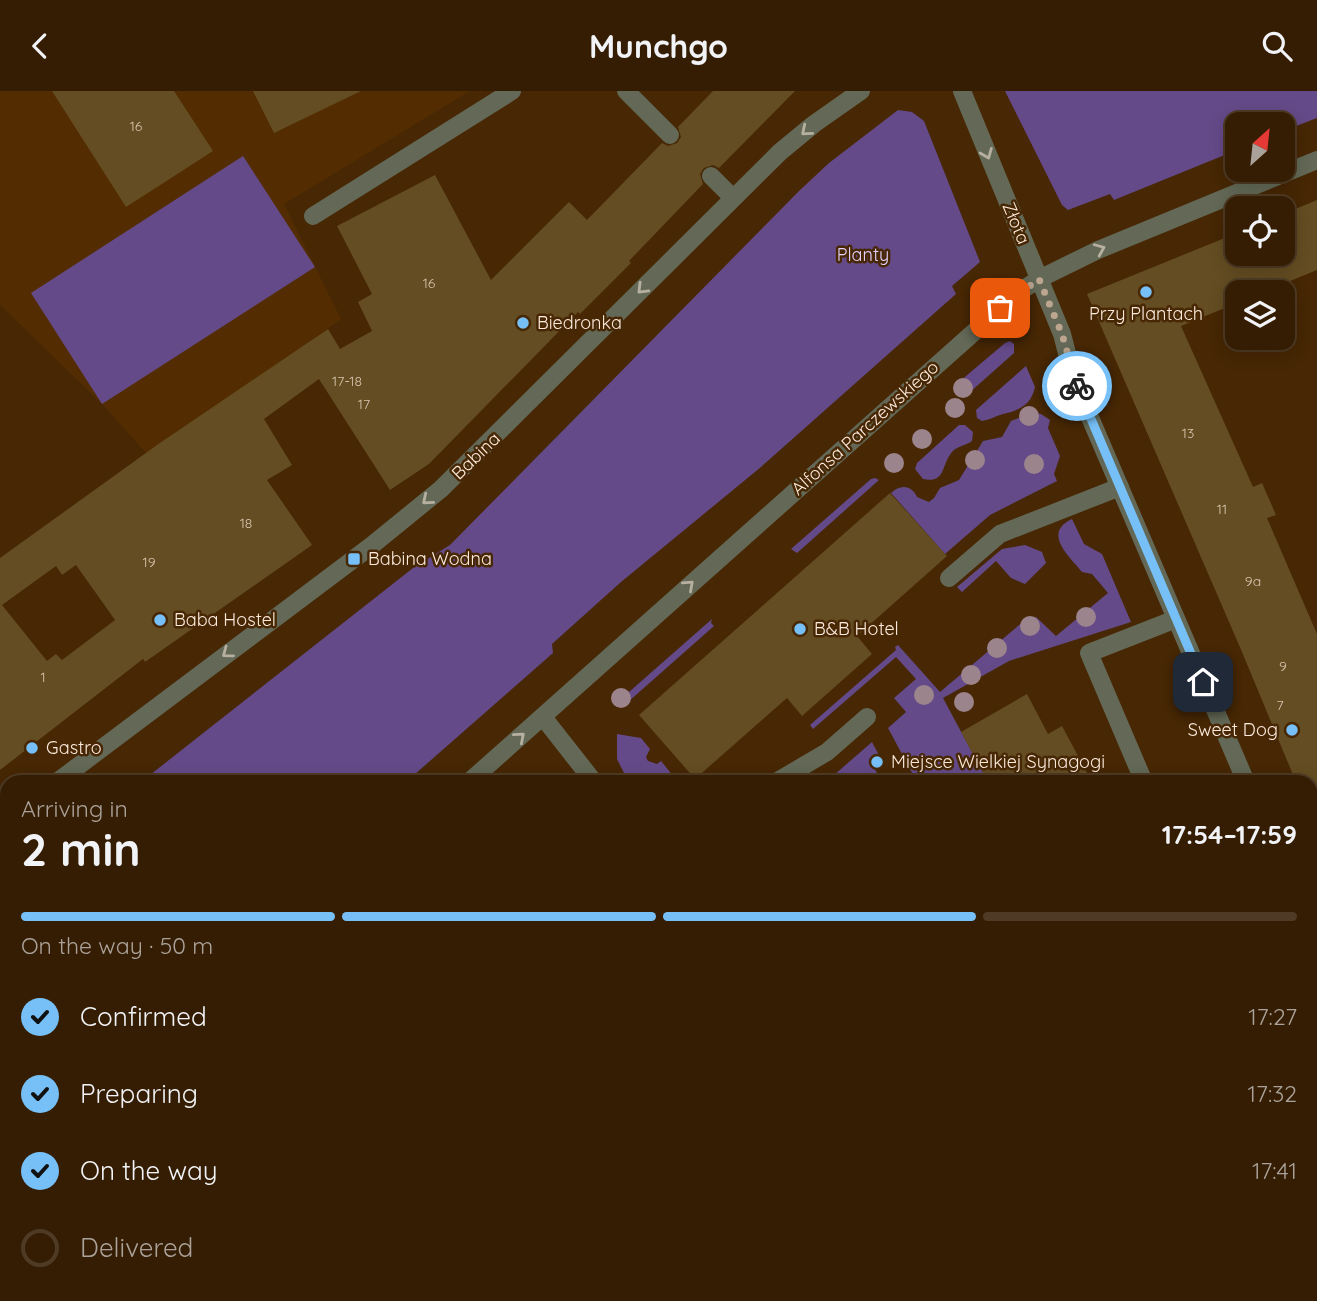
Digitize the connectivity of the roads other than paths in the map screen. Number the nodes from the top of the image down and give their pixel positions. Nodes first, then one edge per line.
1 (512, 91) edge
2 (626, 91) edge
3 (860, 91) edge
4 (962, 91) edge
5 (670, 135) dead end
6 (1317, 160) edge
7 (711, 176) dead end
8 (733, 198) junction
9 (313, 216) dead end
10 (1039, 279) junction
11 (1120, 487) junction
12 (949, 578) dead end
13 (1176, 619) junction
14 (543, 717) junction
15 (867, 717) dead end
16 (66, 775) edge
17 (476, 775) edge
18 (589, 775) edge
19 (788, 775) edge
20 (1141, 775) edge
21 (1244, 775) edge

1 - 9 street
2 - 5 street
3 -> 8 street, Babina
4 -> 10 street, Złota
10 -> 6 street, Alfonsa Parczewskiego
7 - 8 street
8 -> 16 street, Babina
10 - 11 street, Złota
14 -> 10 street, Alfonsa Parczewskiego
11 - 12 street
11 - 13 street, Złota
13 - 20 street
13 - 21 street, Złota
17 -> 14 street, Alfonsa Parczewskiego
14 - 18 street
15 - 19 street

